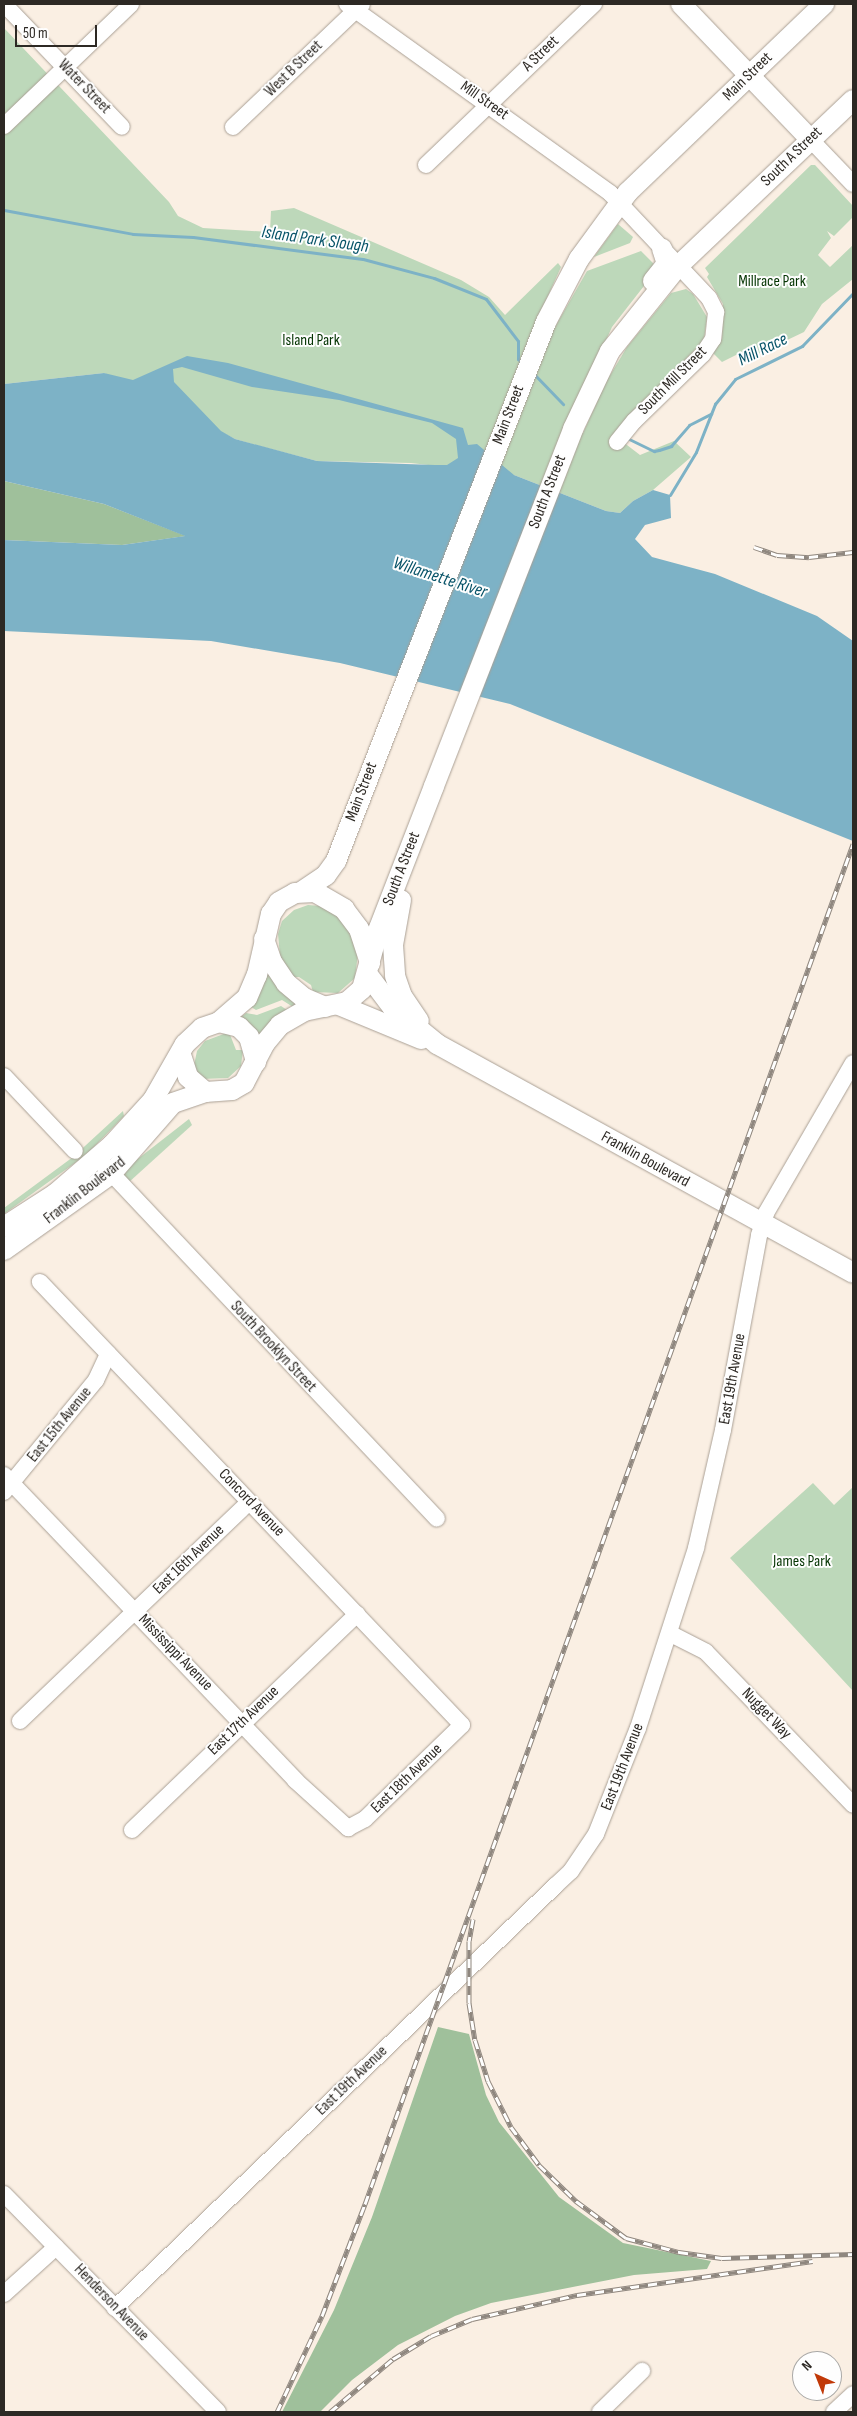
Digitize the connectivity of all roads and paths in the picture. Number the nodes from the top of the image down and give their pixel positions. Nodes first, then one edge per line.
1 (4, 4) edge
2 (131, 4) edge
3 (594, 4) edge
4 (681, 4) edge
5 (824, 4) edge
6 (355, 6) edge
7 (65, 68) junction
8 (750, 76) junction
9 (853, 100) edge
10 (489, 104) junction
11 (4, 126) edge
12 (122, 127) dead end
13 (233, 127) dead end
14 (810, 139) junction
15 (426, 165) dead end
16 (853, 184) edge
17 (619, 202) junction
18 (662, 250) junction
19 (678, 266) junction
20 (595, 378) junction
21 (616, 442) dead end
22 (415, 839) junction
23 (301, 892) junction
24 (264, 939) junction
25 (369, 969) junction
26 (332, 1006) junction
27 (219, 1022) junction
28 (437, 1044) junction
29 (181, 1055) junction
30 (256, 1062) junction
31 (853, 1063) edge
32 (4, 1076) edge
33 (205, 1092) junction
34 (75, 1151) dead end
35 (98, 1159) junction
36 (111, 1174) junction
37 (762, 1224) junction
38 (4, 1227) edge
39 (4, 1250) edge
40 (853, 1273) edge
41 (40, 1282) dead end
42 (108, 1354) junction
43 (7, 1484) edge
44 (249, 1502) junction
45 (437, 1519) dead end
46 (136, 1612) junction
47 (358, 1614) junction
48 (671, 1634) junction
49 (20, 1721) dead end
50 (241, 1723) junction
51 (462, 1725) joint
52 (853, 1805) edge
53 (348, 1828) joint
54 (132, 1830) dead end
55 (4, 2194) edge
56 (56, 2247) junction
57 (4, 2294) edge
58 (115, 2308) junction
59 (642, 2371) dead end
60 (853, 2394) edge
61 (218, 2412) edge
62 (600, 2412) edge
63 (834, 2412) edge

1 - 7 street, Water Street
2 - 7 street
3 - 10 street, A Street
4 - 8 main road
5 - 8 main road, Main Street
6 - 10 street, Mill Street
6 - 13 street, West B Street
7 - 11 street
7 - 12 street, Water Street
8 - 14 main road
8 - 17 main road, Main Street
9 - 14 main road, South A Street
10 - 15 street, A Street
10 - 17 street, Mill Street
14 - 16 street
14 - 19 main road, South A Street
17 - 18 street, South Mill Street
17 - 23 main road, Main Street
18 - 19 street, South Mill Street
18 - 20 main road
19 - 20 main road, South A Street
19 - 21 street, South Mill Street
20 - 22 main road, South A Street
22 - 25 main road, South A Street
22 - 28 main road
23 - 24 main road, Franklin Boulevard
23 - 25 main road, Franklin Boulevard
24 - 26 main road, Franklin Boulevard
24 - 27 main road, Franklin Boulevard
25 - 26 main road, Franklin Boulevard
25 - 28 main road, Franklin Boulevard
26 - 28 main road, Franklin Boulevard
26 - 30 main road, Franklin Boulevard
27 - 29 main road, Franklin Boulevard
27 - 30 main road
28 - 37 main road, Franklin Boulevard
29 - 33 main road
29 - 35 main road, Franklin Boulevard
30 - 33 main road, Franklin Boulevard
31 - 37 street, East 19th Avenue
32 - 34 street
33 - 36 main road, Franklin Boulevard
35 - 36 street, South Brooklyn Street
35 - 38 main road, Franklin Boulevard
36 - 39 main road, Franklin Boulevard
36 - 45 street, South Brooklyn Street
37 - 40 main road, Franklin Boulevard
37 - 48 street, East 19th Avenue
41 - 42 street, Concord Avenue
42 - 43 street, East 15th Avenue
42 - 44 street, Concord Avenue
43 - 46 street, Mississippi Avenue
44 - 46 street, East 16th Avenue
44 - 47 street, Concord Avenue
46 - 49 street, East 16th Avenue
46 - 50 street, Mississippi Avenue
47 - 50 street, East 17th Avenue
47 - 51 street, Concord Avenue
48 - 52 street, Nugget Way
48 - 58 street, East 19th Avenue
50 - 53 street, Mississippi Avenue
50 - 54 street, East 17th Avenue
51 - 53 street, East 18th Avenue
55 - 56 street, Henderson Avenue
56 - 57 street
56 - 58 street, Henderson Avenue
58 - 61 street, Henderson Avenue
59 - 62 street
60 - 63 street

